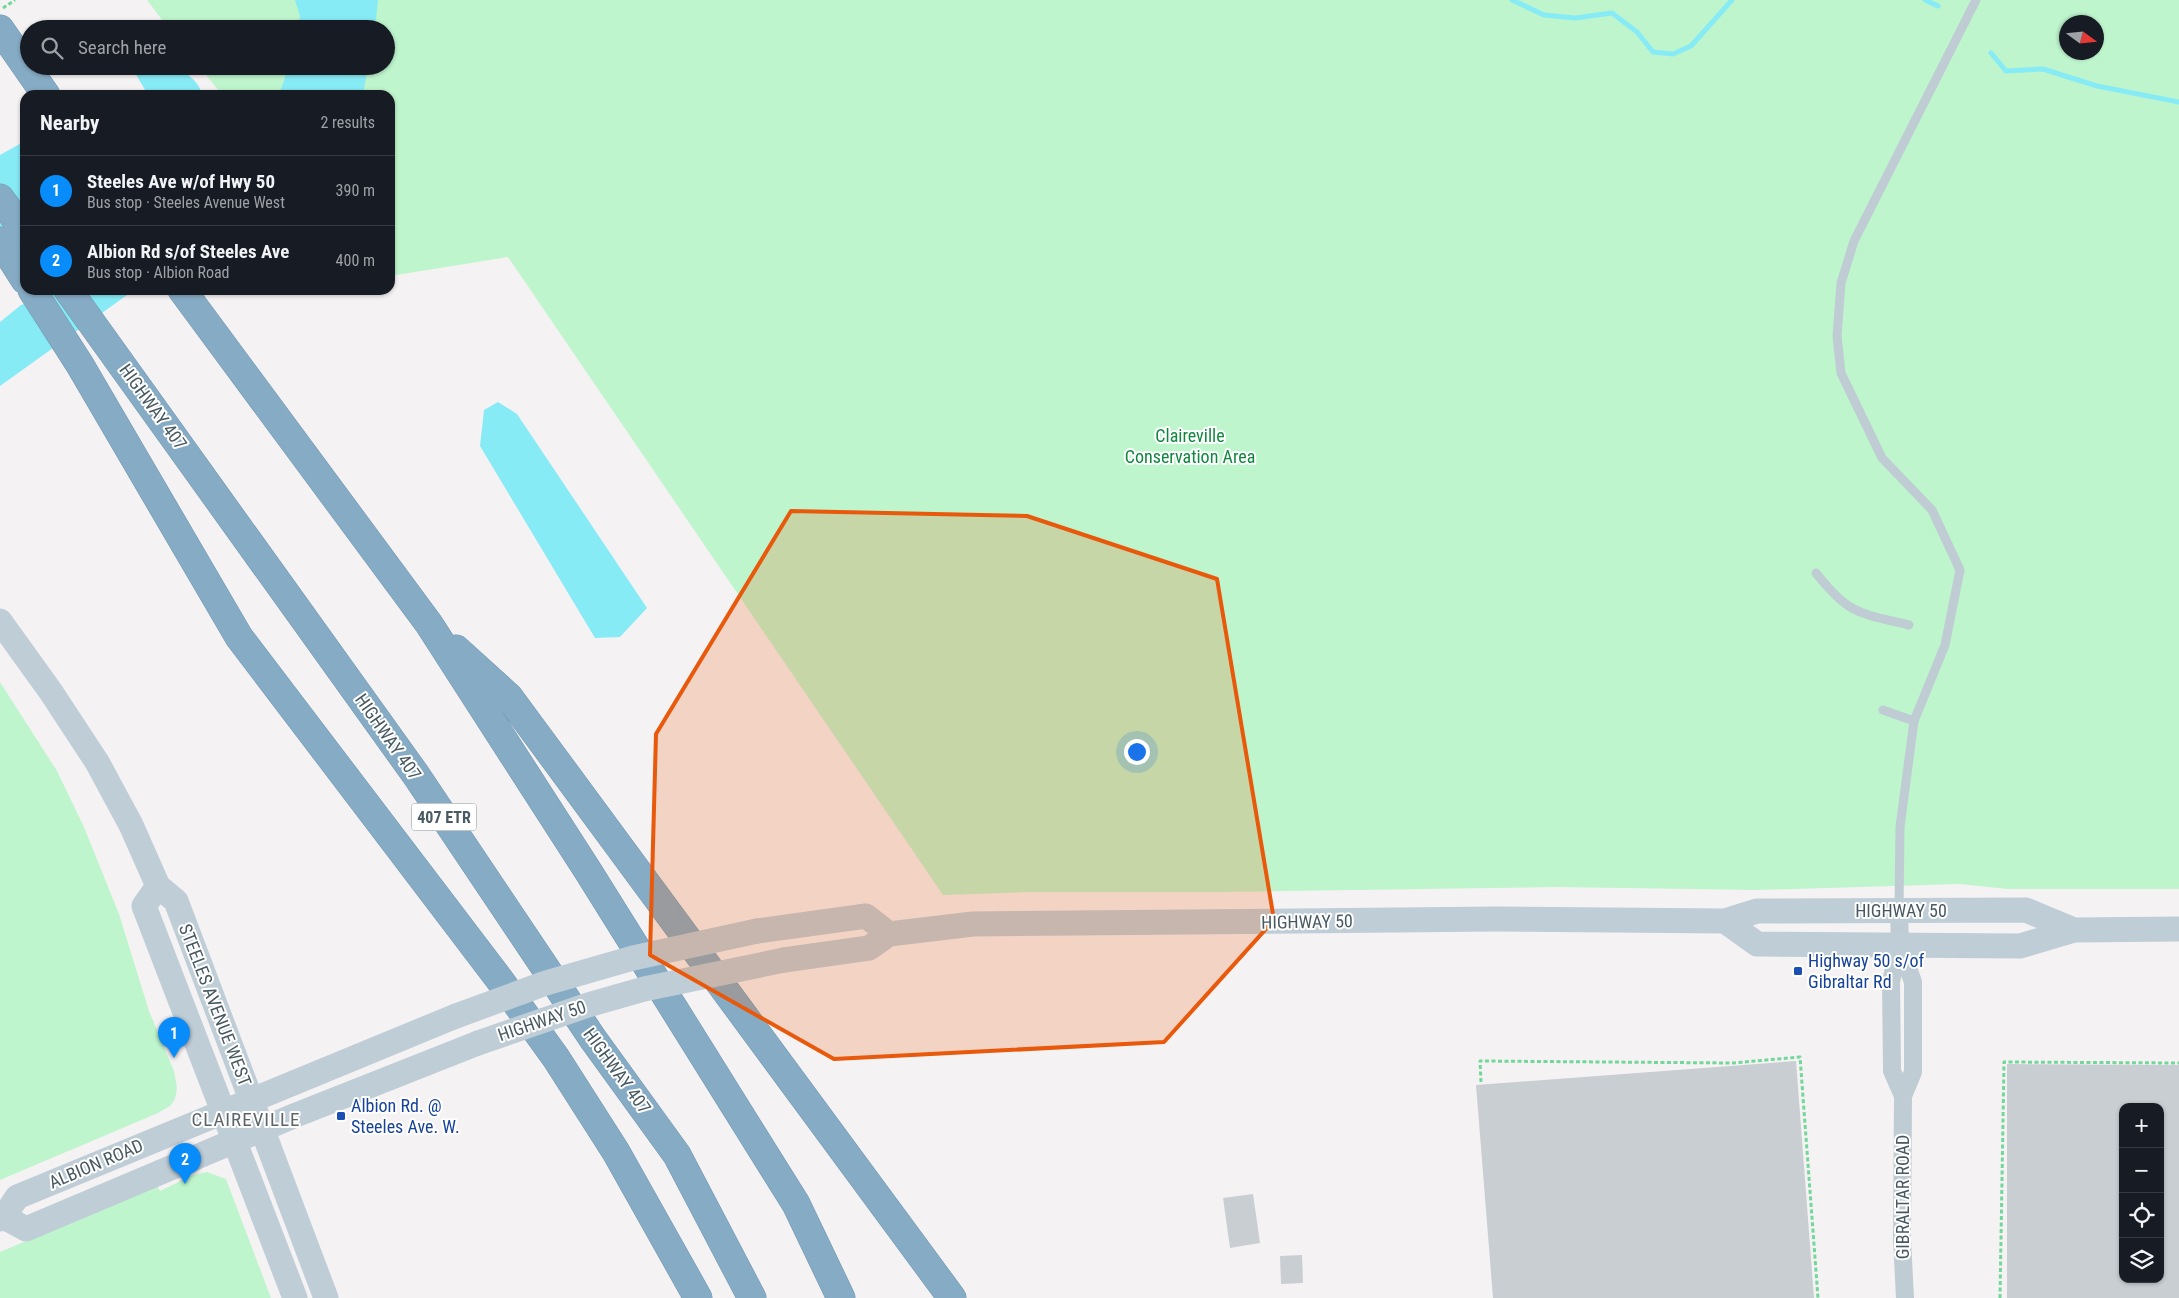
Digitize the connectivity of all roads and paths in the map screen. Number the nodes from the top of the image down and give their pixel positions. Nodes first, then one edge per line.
1 (15, 0) edge
2 (1976, 0) edge
3 (0, 10) edge
4 (0, 29) edge
5 (20, 58) edge
6 (32, 75) edge
7 (43, 90) edge
8 (0, 198) edge
9 (20, 225) edge
10 (0, 240) edge
11 (20, 272) edge
12 (35, 295) edge
13 (72, 295) edge
14 (186, 295) edge
15 (1816, 573) dead end
16 (0, 621) edge
17 (429, 624) junction
18 (1909, 625) dead end
19 (1883, 710) dead end
20 (1914, 721) junction
21 (158, 886) junction
22 (1899, 911) junction
23 (1725, 921) junction
24 (2179, 929) edge
25 (2074, 930) junction
26 (889, 934) junction
27 (1900, 945) junction
28 (2179, 1063) edge
29 (1481, 1082) dead end
30 (251, 1099) junction
31 (223, 1111) junction
32 (263, 1130) junction
33 (235, 1142) junction
34 (2, 1218) edge
35 (295, 1298) edge
36 (326, 1298) edge
37 (698, 1298) edge
38 (752, 1298) edge
39 (841, 1298) edge
40 (952, 1298) edge
41 (1818, 1298) edge
42 (1905, 1298) edge
43 (2000, 1298) edge

1 - 3 path
2 - 20 lane
4 - 5 highway
6 - 7 highway
8 - 9 highway
10 - 11 highway
12 - 37 highway
13 - 38 highway, HIGHWAY 407 / 407 ETR
14 - 17 highway
15 - 18 lane
16 - 21 main road, STEELES AVENUE WEST
17 - 39 highway
17 - 40 highway
19 - 20 lane
20 - 22 lane
21 - 30 main road, STEELES AVENUE WEST
21 - 31 main road, STEELES AVENUE WEST
22 - 23 main road, HIGHWAY 50
22 - 25 main road, HIGHWAY 50
22 - 27 street, GIBRALTAR ROAD
23 - 26 main road, HIGHWAY 50
23 - 27 main road, HIGHWAY 50
24 - 25 main road, HIGHWAY 50
25 - 27 main road, HIGHWAY 50
26 - 30 main road, HIGHWAY 50, bridge
26 - 32 main road, HIGHWAY 50, bridge
27 - 42 street, GIBRALTAR ROAD
28 - 43 path
29 - 41 path
30 - 31 main road, ALBION ROAD
30 - 32 main road, STEELES AVENUE WEST
31 - 33 main road, STEELES AVENUE WEST
31 - 34 main road, ALBION ROAD
32 - 33 main road, HIGHWAY 50
32 - 36 main road, STEELES AVENUE WEST
33 - 34 main road, ALBION ROAD
33 - 35 main road, STEELES AVENUE WEST

